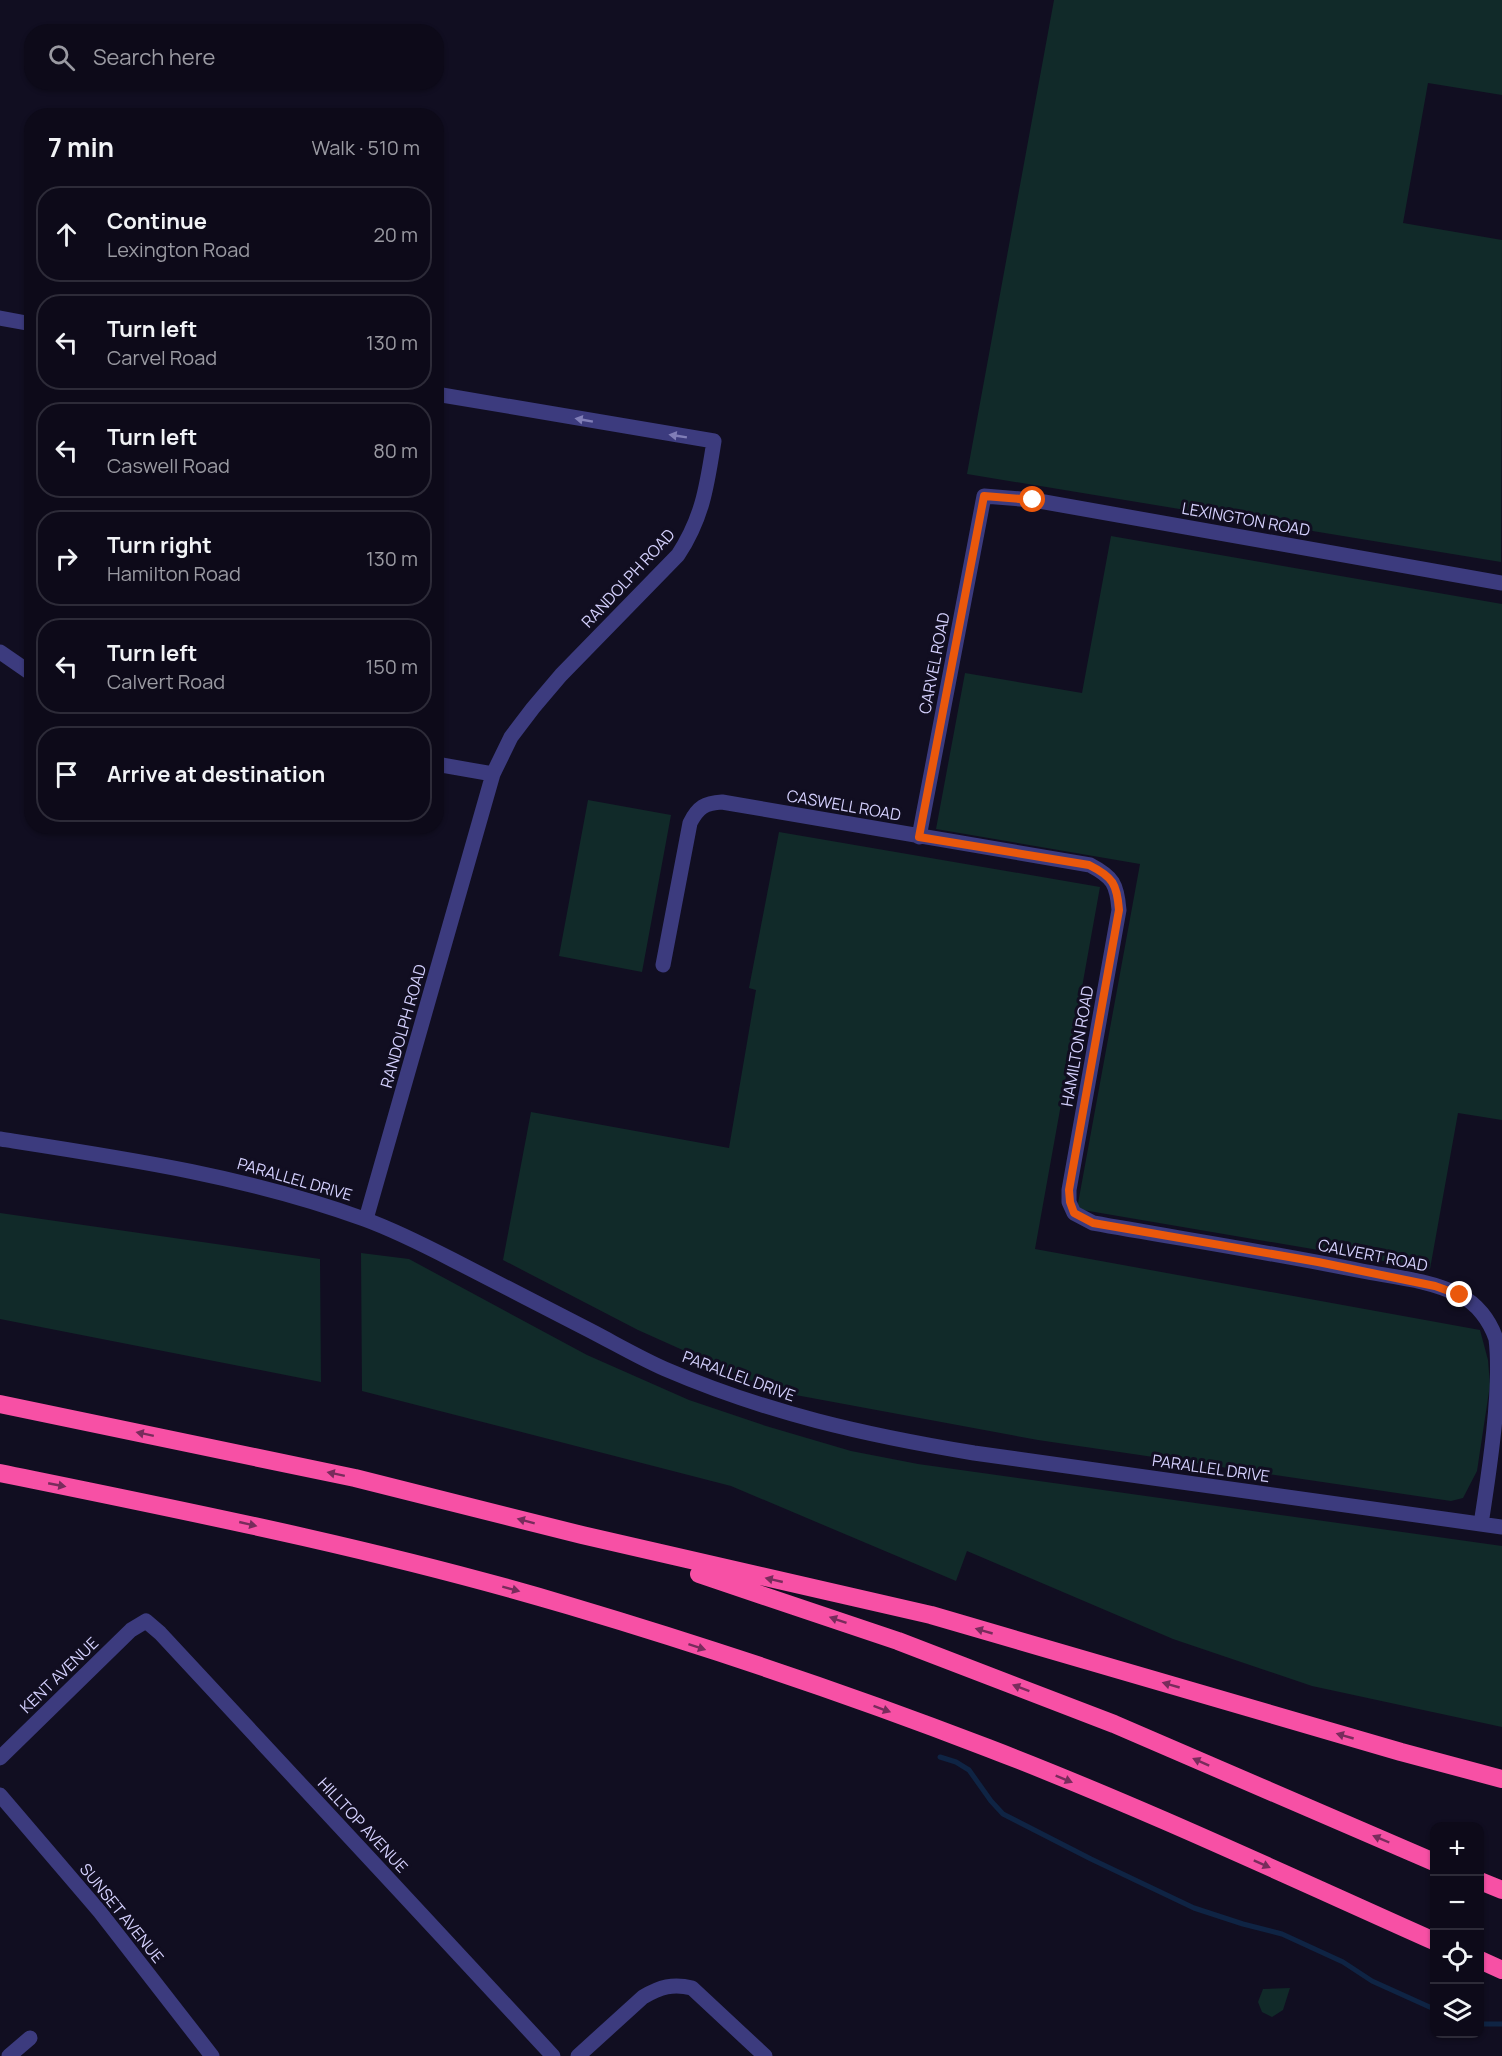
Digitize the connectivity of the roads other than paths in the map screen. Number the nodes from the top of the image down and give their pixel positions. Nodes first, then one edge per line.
1 (0, 318) edge
2 (24, 322) edge
3 (444, 395) edge
4 (984, 496) joint
5 (1502, 583) edge
6 (0, 652) edge
7 (24, 668) edge
8 (444, 765) edge
9 (493, 774) junction
10 (919, 837) junction
11 (1115, 884) joint
12 (663, 965) dead end
13 (0, 1139) edge
14 (1074, 1213) joint
15 (366, 1219) junction
16 (0, 1404) edge
17 (1500, 1418) edge
18 (0, 1473) edge
19 (1481, 1524) junction
20 (1502, 1527) edge
21 (582, 1535) junction
22 (146, 1621) joint
23 (1401, 1752) junction
24 (0, 1758) edge
25 (1502, 1779) edge
26 (1502, 1785) edge
27 (0, 1795) edge
28 (1430, 1860) edge
29 (1484, 1883) edge
30 (1502, 1890) edge
31 (1430, 1939) edge
32 (1484, 1962) edge
33 (1502, 1970) edge
34 (30, 2038) dead end
35 (9, 2056) edge
36 (212, 2056) edge
37 (553, 2056) edge
38 (578, 2056) edge
39 (765, 2056) edge

1 - 2 street
9 -> 3 street, RANDOLPH ROAD
4 - 5 street, LEXINGTON ROAD
4 - 10 street, CARVEL ROAD
6 - 7 street
8 - 9 street
9 - 15 street, RANDOLPH ROAD
10 - 11 street, CASWELL ROAD
10 - 12 street, CASWELL ROAD
11 - 14 street, HAMILTON ROAD
13 - 15 street, PARALLEL DRIVE
14 - 17 street, CALVERT ROAD
15 - 19 street, PARALLEL DRIVE
21 -> 16 highway
17 - 19 street, CALVERT ROAD
18 -> 31 highway
19 - 20 street, PARALLEL DRIVE
23 -> 21 highway
28 -> 21 highway
22 - 24 street, KENT AVENUE
22 - 37 street, HILLTOP AVENUE
23 - 25 highway
23 - 26 highway
27 - 36 street, SUNSET AVENUE
29 - 30 highway
32 - 33 highway
34 - 35 street
38 - 39 street

